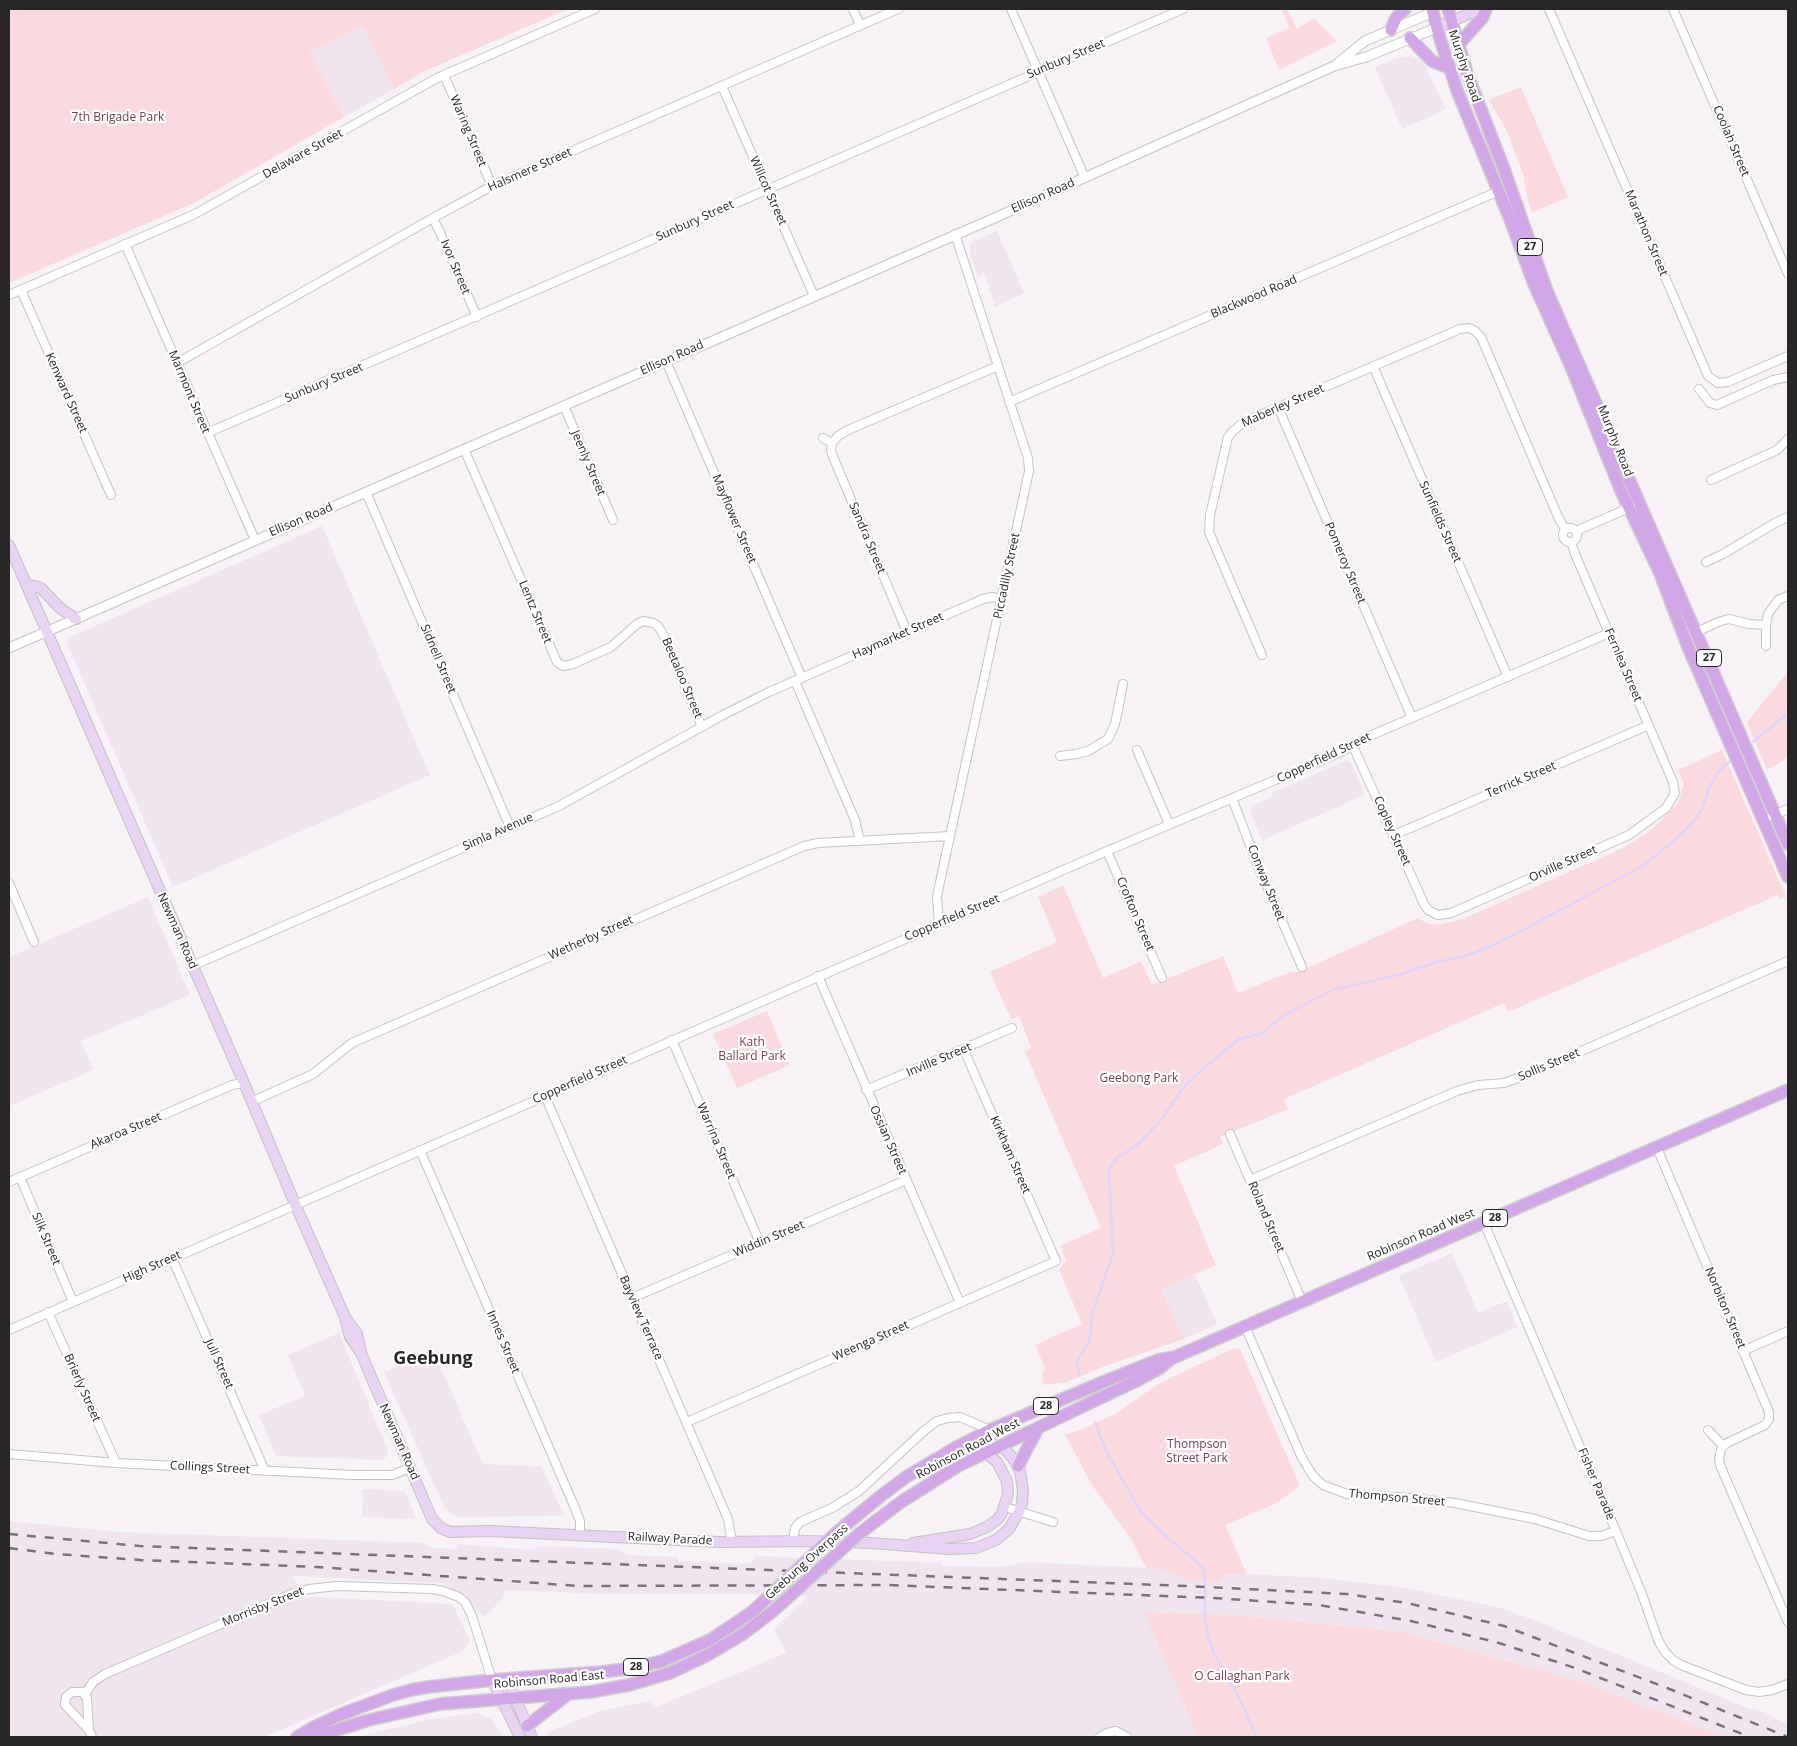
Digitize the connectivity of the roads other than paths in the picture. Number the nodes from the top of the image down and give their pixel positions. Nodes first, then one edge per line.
1 (595, 9) edge
2 (853, 9) edge
3 (898, 9) edge
4 (1011, 9) edge
5 (1183, 9) edge
6 (1405, 9) edge
7 (1448, 9) edge
8 (1480, 9) edge
9 (1486, 9) edge
10 (1549, 9) edge
11 (1673, 9) edge
12 (1435, 10) edge
13 (1451, 21) junction
14 (860, 25) junction
15 (1436, 28) junction
16 (1391, 30) junction
17 (1410, 38) junction
18 (1458, 45) junction
19 (1334, 66) junction
20 (1449, 68) junction
21 (1038, 71) junction
22 (444, 75) junction
23 (722, 86) junction
24 (1085, 178) junction
25 (492, 186) junction
26 (768, 190) junction
27 (1499, 191) junction
28 (433, 218) junction
29 (955, 234) junction
30 (125, 244) junction
31 (1788, 274) edge
32 (21, 290) junction
33 (9, 295) edge
34 (814, 296) junction
35 (477, 317) junction
36 (1788, 356) edge
37 (666, 361) junction
38 (177, 363) junction
39 (998, 366) junction
40 (1373, 366) junction
41 (1788, 377) edge
42 (1699, 389) dead end
43 (1009, 402) junction
44 (564, 406) junction
45 (1278, 407) junction
46 (207, 434) junction
47 (823, 438) dead end
48 (1788, 439) edge
49 (832, 443) junction
50 (464, 449) junction
51 (1711, 480) dead end
52 (366, 492) junction
53 (110, 495) dead end
54 (1640, 503) junction
55 (1629, 508) junction
56 (1788, 517) edge
57 (613, 520) dead end
58 (1565, 529) junction
59 (1576, 531) junction
60 (256, 540) junction
61 (1571, 542) junction
62 (9, 545) edge
63 (1706, 562) dead end
64 (26, 584) junction
65 (1788, 596) edge
66 (1002, 599) junction
67 (76, 619) junction
68 (1766, 625) junction
69 (661, 630) joint
70 (46, 632) junction
71 (907, 632) junction
72 (1697, 632) junction
73 (1609, 633) junction
74 (1766, 646) dead end
75 (9, 648) edge
76 (1262, 655) dead end
77 (1508, 677) junction
78 (798, 679) junction
79 (1123, 684) dead end
80 (1412, 718) junction
81 (1649, 725) junction
82 (702, 727) junction
83 (1353, 746) junction
84 (1137, 750) dead end
85 (1060, 756) dead end
86 (1675, 789) joint
87 (1232, 798) junction
88 (1788, 809) edge
89 (1776, 814) junction
90 (1763, 820) junction
91 (1169, 824) junction
92 (510, 827) junction
93 (1394, 835) junction
94 (950, 836) junction
95 (860, 841) junction
96 (1788, 844) edge
97 (1107, 851) junction
98 (1788, 877) edge
99 (9, 883) edge
100 (1434, 914) joint
101 (939, 924) junction
102 (34, 942) dead end
103 (1788, 961) edge
104 (192, 966) junction
105 (1302, 967) dead end
106 (818, 976) junction
107 (1162, 978) dead end
108 (1012, 1028) dead end
109 (672, 1040) junction
110 (964, 1050) junction
111 (244, 1084) junction
112 (866, 1090) junction
113 (1788, 1090) edge
114 (545, 1096) junction
115 (251, 1102) junction
116 (1230, 1134) dead end
117 (1657, 1148) junction
118 (420, 1150) junction
119 (20, 1177) junction
120 (906, 1180) junction
121 (1250, 1180) junction
122 (9, 1182) edge
123 (295, 1204) junction
124 (1484, 1223) junction
125 (760, 1243) junction
126 (172, 1258) junction
127 (1056, 1261) joint
128 (632, 1298) junction
129 (72, 1302) junction
130 (1302, 1302) junction
131 (960, 1303) junction
132 (48, 1312) junction
133 (1245, 1326) junction
134 (9, 1330) edge
135 (1788, 1331) edge
136 (1743, 1351) junction
137 (1175, 1357) junction
138 (687, 1422) junction
139 (1038, 1428) junction
140 (990, 1430) junction
141 (1708, 1430) dead end
142 (969, 1441) junction
143 (1000, 1446) junction
144 (1723, 1446) junction
145 (986, 1453) junction
146 (9, 1454) edge
147 (116, 1463) junction
148 (1018, 1466) junction
149 (410, 1468) junction
150 (265, 1471) junction
151 (1004, 1507) junction
152 (1019, 1512) junction
153 (1053, 1522) dead end
154 (441, 1528) joint
155 (1616, 1531) junction
156 (837, 1532) joint
157 (860, 1533) joint
158 (580, 1535) junction
159 (793, 1541) junction
160 (732, 1542) junction
161 (901, 1545) junction
162 (752, 1612) joint
163 (772, 1612) joint
164 (1788, 1622) edge
165 (508, 1679) junction
166 (492, 1680) junction
167 (1788, 1684) edge
168 (85, 1694) junction
169 (568, 1694) junction
170 (515, 1698) junction
171 (500, 1699) junction
172 (527, 1726) junction
173 (90, 1734) edge
174 (297, 1737) edge
175 (314, 1737) edge
176 (520, 1737) edge
177 (532, 1737) edge
178 (1100, 1737) edge
179 (1127, 1737) edge

1 - 22 street, Delaware Street
2 - 14 street
3 - 14 street, Halsmere Street
4 - 21 street
5 - 21 street, Sunbury Street
6 - 16 main road
7 - 13 main road, Murphy Road / 27
8 - 13 main road, Ellison Road
9 - 18 main road
10 - 36 street, Marathon Street
11 - 31 street, Coolah Street
12 - 15 main road, Murphy Road / 27
12 - 16 street, Ellison Road
13 - 15 main road, Ellison Road
13 - 18 main road, Murphy Road / 27
14 - 23 street, Halsmere Street
15 - 17 street, Ellison Road
15 - 20 main road, Murphy Road / 27
16 - 19 street, Ellison Road
17 - 19 street, Ellison Road
17 - 20 main road
18 - 54 main road, Murphy Road / 27
19 - 24 street, Ellison Road
20 - 27 main road, Murphy Road / 27
21 - 24 street
21 - 26 street, Sunbury Street
22 - 25 street, Waring Street
22 - 30 street, Delaware Street
23 - 25 street, Halsmere Street
23 - 26 street, Willcot Street
24 - 29 street, Ellison Road
25 - 28 street, Halsmere Street
26 - 34 street, Willcot Street
26 - 35 street, Sunbury Street
27 - 43 street, Blackwood Road
27 - 55 main road, Murphy Road / 27
28 - 35 street, Ivor Street
28 - 38 street, Halsmere Street
29 - 34 street, Ellison Road
29 - 39 street, Piccadilly Street
30 - 32 street, Delaware Street
30 - 38 street, Marmont Street
32 - 33 street, Delaware Street
32 - 53 street, Kenward Street
34 - 37 street, Ellison Road
35 - 46 street, Sunbury Street
37 - 44 street, Ellison Road
37 - 78 street, Mayflower Street
38 - 46 street, Marmont Street
39 - 43 street, Piccadilly Street
39 - 49 street
40 - 45 street, Maberley Street
40 - 58 street, Maberley Street
40 - 77 street, Sunfields Street
41 - 42 street
43 - 66 street, Piccadilly Street
44 - 50 street, Ellison Road
44 - 57 street, Jeenly Street
45 - 76 street, Maberley Street
45 - 80 street, Pomeroy Street
46 - 60 street, Marmont Street
47 - 49 street
48 - 51 street
49 - 71 street, Sandra Street
50 - 52 street, Ellison Road
50 - 69 street, Lentz Street
52 - 60 street, Ellison Road
52 - 92 street, Sidnell Street
54 - 55 street
54 - 72 main road, Murphy Road / 27
55 - 59 street
55 - 90 main road, Murphy Road / 27
56 - 63 street
58 - 59 street
58 - 61 street
59 - 61 street
60 - 67 street, Ellison Road
61 - 73 street, Fernlea Street
62 - 64 main road, Newman Road
64 - 67 main road
64 - 70 main road, Newman Road
65 - 68 street
66 - 71 street, Haymarket Street
66 - 94 street, Piccadilly Street
67 - 70 street, Ellison Road
68 - 72 street
68 - 74 street
69 - 82 street, Beetaloo Street
70 - 75 street, Ellison Road
70 - 104 main road, Newman Road
71 - 78 street, Haymarket Street
72 - 89 main road, Murphy Road / 27
73 - 77 street, Copperfield Street
73 - 81 street, Fernlea Street
77 - 80 street, Copperfield Street
78 - 82 street, Simla Avenue
78 - 95 street, Mayflower Street
79 - 85 street
80 - 83 street, Copperfield Street
81 - 86 street, Fernlea Street
81 - 93 street, Terrick Street
82 - 92 street, Simla Avenue
83 - 87 street, Copperfield Street
83 - 93 street, Copley Street
84 - 91 street
86 - 100 street, Orville Street
87 - 91 street, Copperfield Street
87 - 105 street, Conway Street
88 - 89 street
89 - 90 street
89 - 96 main road, Murphy Road / 27
90 - 98 main road, Murphy Road / 27
91 - 97 street, Copperfield Street
92 - 104 street, Simla Avenue
93 - 100 street, Copley Street
94 - 95 street, Wetherby Street
94 - 101 street, Piccadilly Street
95 - 115 street, Wetherby Street
97 - 101 street, Copperfield Street
97 - 107 street, Crofton Street
99 - 102 street
101 - 106 street, Copperfield Street
103 - 121 street, Sollis Street
104 - 111 main road, Newman Road
106 - 109 street, Copperfield Street
106 - 112 street, Ossian Street
108 - 110 street, Inville Street
109 - 114 street, Copperfield Street
109 - 125 street, Warrina Street
110 - 112 street, Inville Street
110 - 127 street, Kirkham Street
111 - 115 main road, Newman Road
111 - 119 street, Akaroa Street
112 - 120 street, Ossian Street
113 - 117 main road, Robinson Road West / 28
114 - 118 street, Copperfield Street
114 - 128 street, Bayview Terrace
115 - 123 main road, Newman Road
116 - 121 street, Roland Street
117 - 124 main road, Robinson Road West / 28
117 - 136 street, Norbiton Street
118 - 123 street, Copperfield Street
118 - 158 street, Innes Street
119 - 122 street, Akaroa Street
119 - 129 street, Silk Street
120 - 125 street, Widdin Street
120 - 131 street, Ossian Street
121 - 130 street, Roland Street
123 - 126 street, High Street
123 - 149 main road, Newman Road
124 - 130 main road, Robinson Road West / 28
124 - 155 street, Fisher Parade
125 - 128 street, Widdin Street
126 - 129 street, High Street
126 - 150 street, Jull Street
127 - 131 street, Weenga Street
128 - 138 street, Bayview Terrace
129 - 132 street, High Street
130 - 133 main road, Robinson Road West / 28
131 - 138 street, Weenga Street
132 - 134 street, High Street
132 - 147 street, Brierly Street
133 - 137 main road, Robinson Road West / 28
133 - 155 street, Thompson Street
135 - 136 street
136 - 144 street, Norbiton Street
137 - 139 main road, Robinson Road West / 28
137 - 140 main road, Robinson Road West / 28
138 - 160 street, Bayview Terrace
139 - 143 main road, Robinson Road West / 28
139 - 148 main road
140 - 142 main road, Robinson Road West / 28
140 - 159 street, Robinson Road West
141 - 144 street
142 - 143 main road
142 - 156 main road, Robinson Road West / 28
143 - 145 main road, Robinson Road West / 28
143 - 148 main road, Railway Parade
144 - 164 street
145 - 151 main road
145 - 157 main road, Robinson Road West / 28
146 - 147 street, Collings Street
147 - 150 street, Collings Street
148 - 152 main road, Railway Parade
149 - 150 street, Collings Street
149 - 154 main road, Newman Road
151 - 152 street
151 - 161 main road, Railway Parade
152 - 153 street
152 - 161 main road, Railway Parade
154 - 158 main road, Railway Parade
155 - 167 street, Fisher Parade
156 - 162 main road, Geebung Overpass / 28, bridge
157 - 163 main road, Geebung Overpass / 28, bridge
158 - 160 main road, Railway Parade
159 - 160 main road, Railway Parade
159 - 161 main road, Railway Parade
162 - 165 main road, Robinson Road East / 28
163 - 169 main road, Robinson Road East / 28
165 - 166 main road, Robinson Road East / 28
165 - 170 main road
166 - 168 street, Morrisby Street
166 - 171 main road
166 - 174 main road, Robinson Road East / 28
168 - 173 street
168 - 173 street
169 - 170 main road, Robinson Road East / 28
169 - 172 main road
170 - 171 main road, Robinson Road East / 28
170 - 172 main road
171 - 175 main road, Robinson Road East / 28
171 - 176 main road
172 - 177 main road
178 - 179 street

